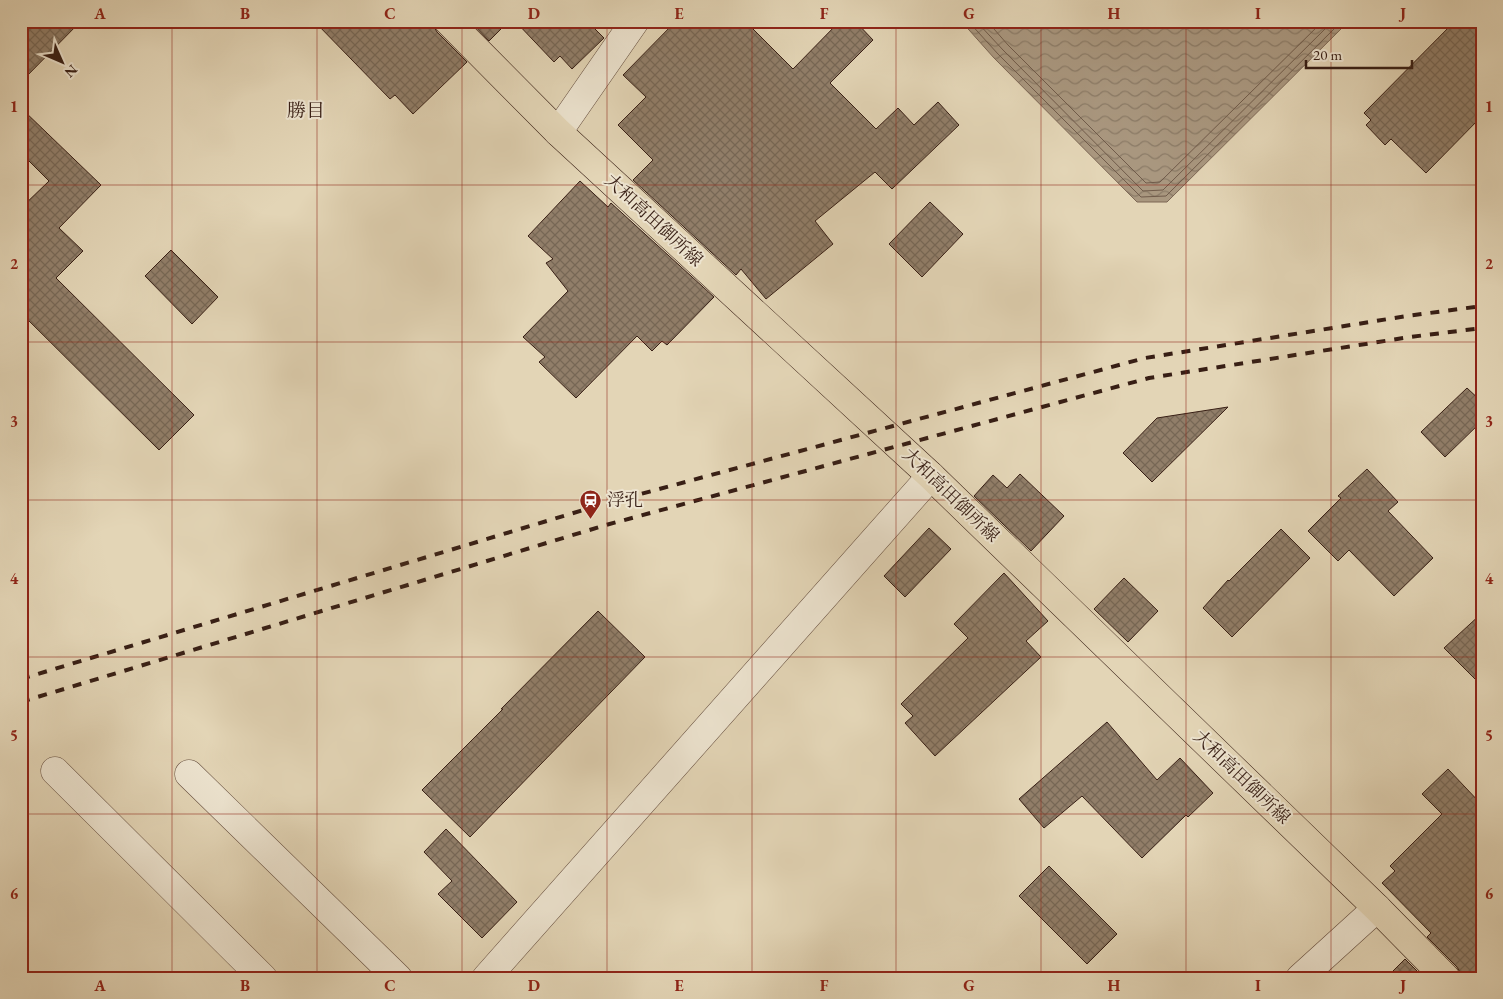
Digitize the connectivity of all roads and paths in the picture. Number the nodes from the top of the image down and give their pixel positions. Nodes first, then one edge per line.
1 (448, 21) edge
2 (635, 21) edge
3 (558, 132) junction
4 (932, 476) junction
5 (55, 771) dead end
6 (189, 774) dead end
7 (1377, 908) junction
8 (263, 978) edge
9 (398, 978) edge
10 (486, 978) edge
11 (1300, 978) edge
12 (1446, 978) edge

1 - 3 main road, 大和高田御所線
2 - 3 street
3 - 4 main road, 大和高田御所線
4 - 7 main road, 大和高田御所線
4 - 10 street
5 - 8 street
6 - 9 street
7 - 11 street
7 - 12 main road, 大和高田御所線

